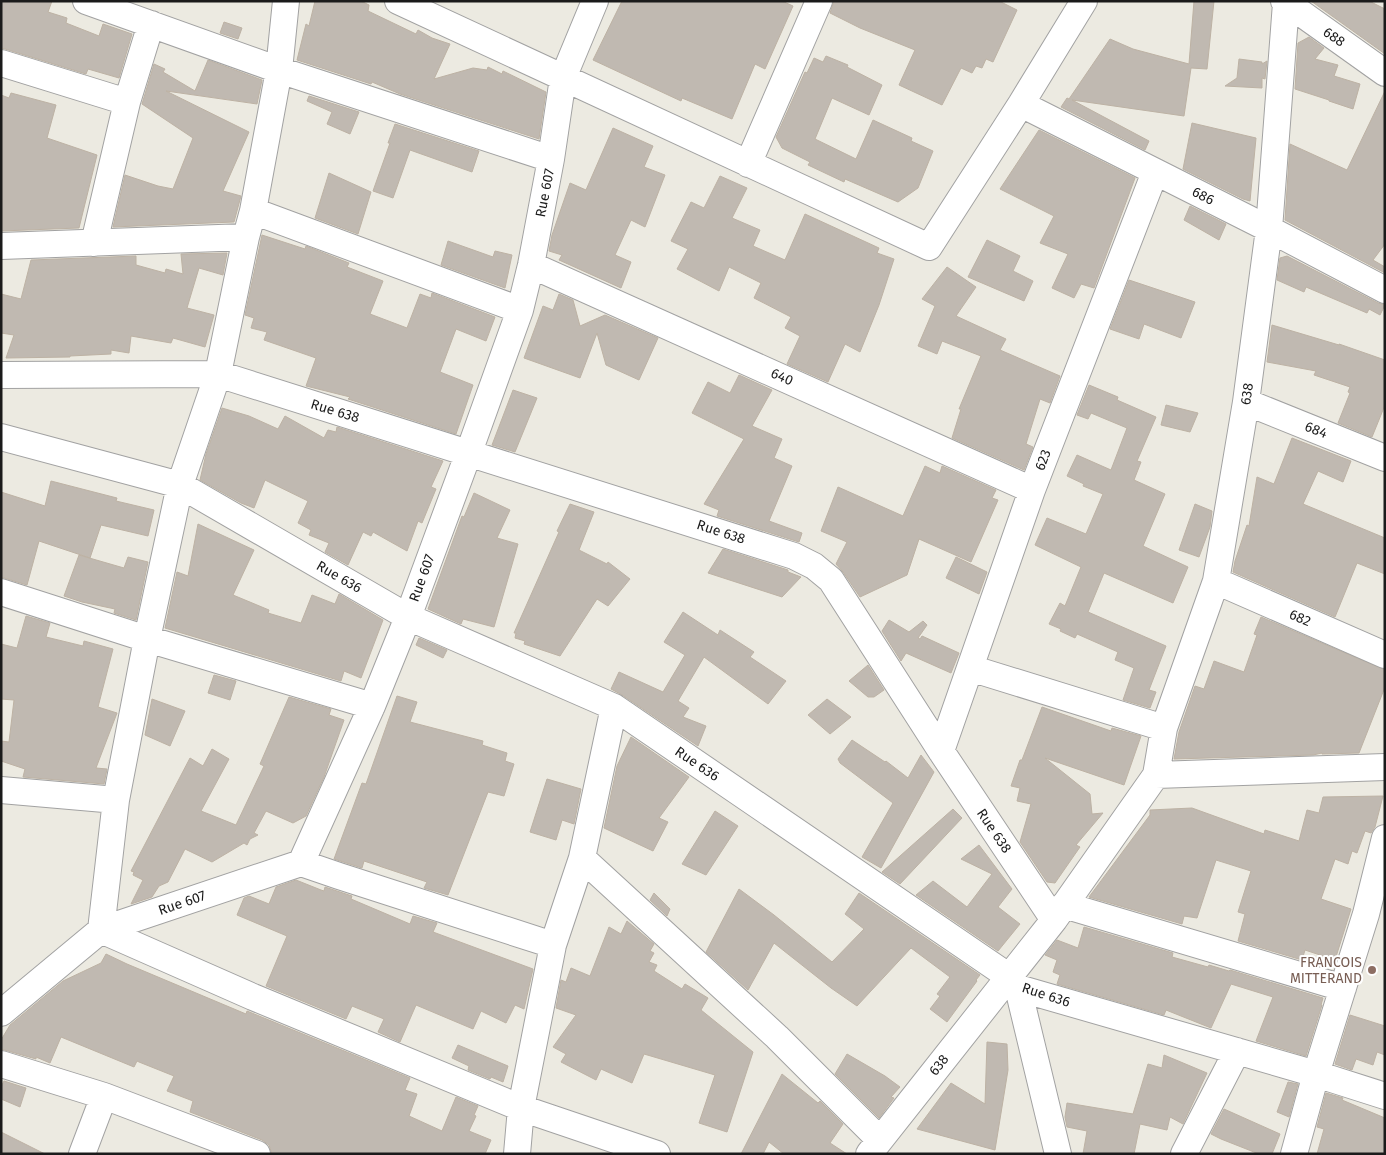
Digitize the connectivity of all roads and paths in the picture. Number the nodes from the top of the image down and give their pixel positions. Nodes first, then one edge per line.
1 (86, 1) edge
2 (286, 1) edge
3 (398, 1) edge
4 (595, 1) edge
5 (819, 1) edge
6 (1084, 1) edge
7 (1285, 2) edge
8 (151, 24) junction
9 (1, 63) edge
10 (279, 70) junction
11 (1385, 72) edge
12 (563, 78) junction
13 (127, 102) junction
14 (1021, 104) junction
15 (551, 159) junction
16 (748, 164) junction
17 (1155, 172) junction
18 (253, 211) junction
19 (1269, 229) junction
20 (246, 237) junction
21 (94, 243) junction
22 (1, 246) edge
23 (531, 265) junction
24 (1385, 290) edge
25 (520, 310) junction
26 (218, 374) junction
27 (1, 375) edge
28 (1246, 402) junction
29 (1, 437) edge
30 (469, 452) junction
31 (1385, 458) edge
32 (180, 485) junction
33 (1032, 490) junction
34 (1216, 582) junction
35 (1, 592) edge
36 (408, 617) junction
37 (147, 640) junction
38 (1385, 654) edge
39 (970, 668) junction
40 (372, 706) junction
41 (614, 707) junction
42 (1164, 728) junction
43 (941, 751) junction
44 (1385, 767) edge
45 (1156, 775) junction
46 (1, 790) edge
47 (116, 800) junction
48 (1385, 838) edge
49 (582, 858) junction
50 (301, 862) junction
51 (1059, 913) junction
52 (1375, 917) edge
53 (101, 930) junction
54 (553, 945) junction
55 (1013, 982) junction
56 (1343, 988) junction
57 (1, 1013) edge
58 (1237, 1051) junction
59 (1, 1064) edge
60 (1316, 1074) junction
61 (104, 1096) junction
62 (1385, 1096) edge
63 (521, 1108) junction
64 (874, 1147) edge
65 (82, 1154) edge
66 (257, 1154) edge
67 (517, 1154) edge
68 (657, 1154) edge
69 (1058, 1154) edge
70 (1184, 1154) edge
71 (1294, 1154) edge

1 - 8 street
2 - 10 street
3 - 12 street
4 - 12 street, Rue 607
5 - 16 street
6 - 14 street
7 - 11 street, 688
7 - 19 street, 638
8 - 10 street
8 - 13 street
9 - 13 street
10 - 15 street
10 - 18 street
12 - 15 street, Rue 607
12 - 16 street
13 - 21 street
14 - 16 street
14 - 17 street, 686
15 - 23 street, Rue 607
17 - 19 street, 686
17 - 33 street, 623
18 - 20 street
18 - 25 street
19 - 24 street, 686
19 - 28 street, 638
20 - 21 street
20 - 26 street
21 - 22 street
23 - 25 street, Rue 607
23 - 33 street, 640
25 - 30 street, Rue 607
26 - 27 street, Rue 638
26 - 30 street, Rue 638
26 - 32 street
28 - 31 street, 684
28 - 34 street, 638
29 - 32 street, Rue 636
30 - 36 street, Rue 607
30 - 43 street, Rue 638
32 - 36 street, Rue 636
32 - 37 street
33 - 39 street, 623
34 - 38 street, 682
34 - 42 street, 638
35 - 37 street
36 - 40 street, Rue 607
36 - 41 street, Rue 636
37 - 40 street
37 - 47 street
39 - 42 street
39 - 43 street, 623
40 - 50 street, Rue 607
41 - 49 street
41 - 55 street, Rue 636
42 - 45 street, 638
43 - 51 street, Rue 638
44 - 45 street
45 - 51 street, 638
46 - 47 street
47 - 53 street
48 - 52 street
49 - 54 street
49 - 64 street
50 - 53 street, Rue 607
50 - 54 street
51 - 55 street, 638
51 - 56 street
52 - 56 street
53 - 57 street
53 - 63 street
54 - 63 street
55 - 58 street, Rue 636
55 - 64 street, 638
55 - 69 street
56 - 60 street
58 - 60 street, Rue 636
58 - 70 street
59 - 61 street
60 - 62 street, Rue 636
60 - 71 street
61 - 65 street
61 - 66 street
63 - 67 street
63 - 68 street

